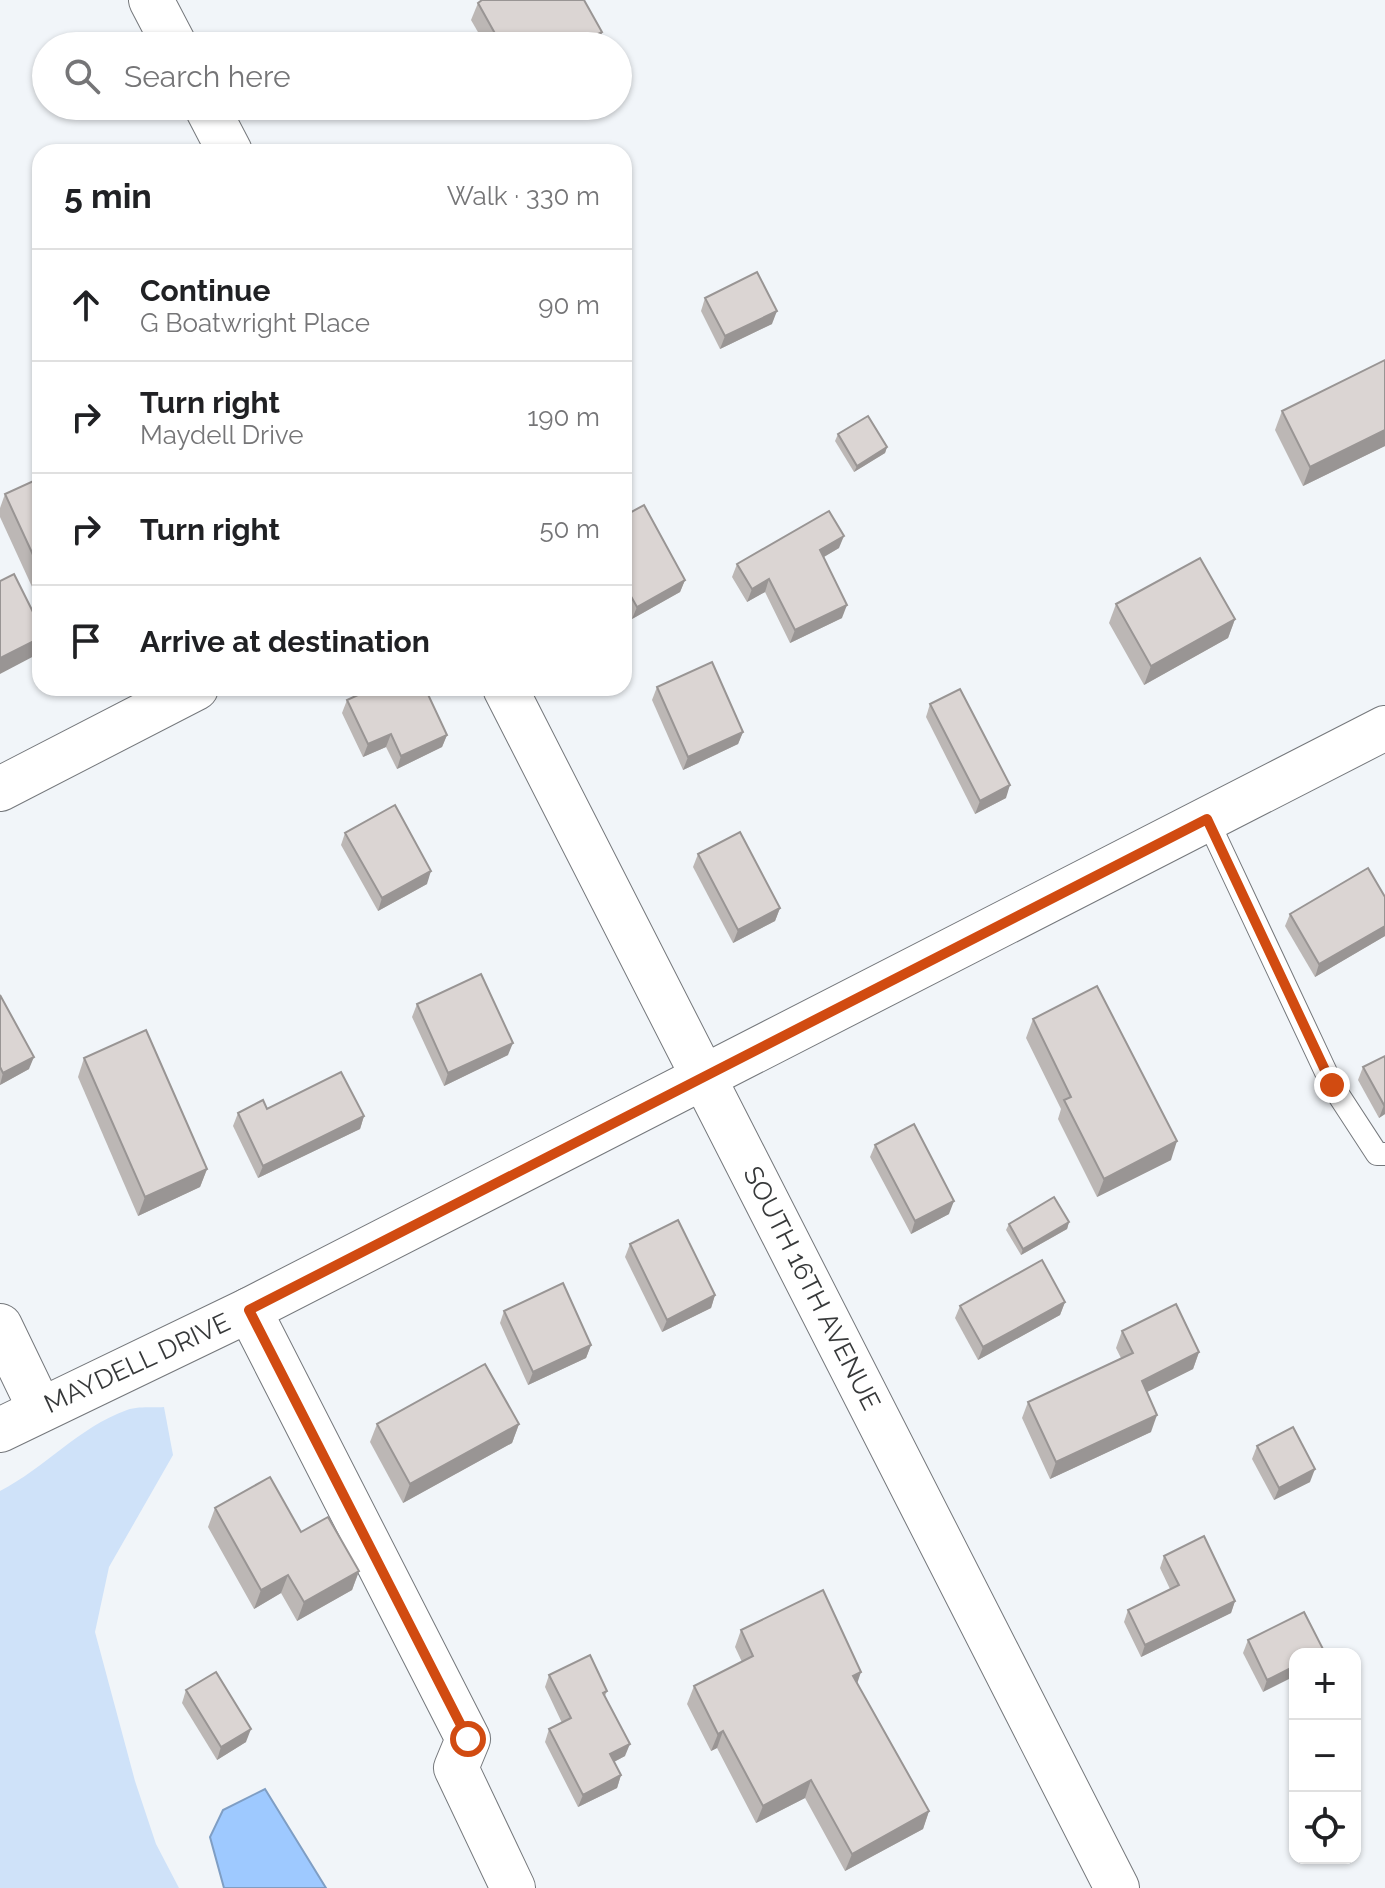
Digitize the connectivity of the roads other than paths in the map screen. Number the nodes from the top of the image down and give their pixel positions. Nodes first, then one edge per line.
1 (151, 0) edge
2 (168, 32) edge
3 (213, 120) edge
4 (226, 144) edge
5 (180, 696) edge
6 (509, 696) edge
7 (1385, 728) edge
8 (0, 789) edge
9 (1207, 819) junction
10 (704, 1077) junction
11 (1385, 1154) edge
12 (249, 1310) junction
13 (0, 1326) edge
14 (40, 1409) junction
15 (0, 1430) edge
16 (513, 1888) edge
17 (1117, 1888) edge

1 - 2 street
3 - 4 street
5 - 8 street
6 - 10 street, SOUTH 16TH AVENUE
7 - 9 street, MAYDELL DRIVE
9 - 10 street, MAYDELL DRIVE
9 - 11 lane
10 - 12 street, MAYDELL DRIVE
10 - 17 street, SOUTH 16TH AVENUE
12 - 14 street, MAYDELL DRIVE
12 - 16 street
13 - 14 street
14 - 15 street, MAYDELL DRIVE

